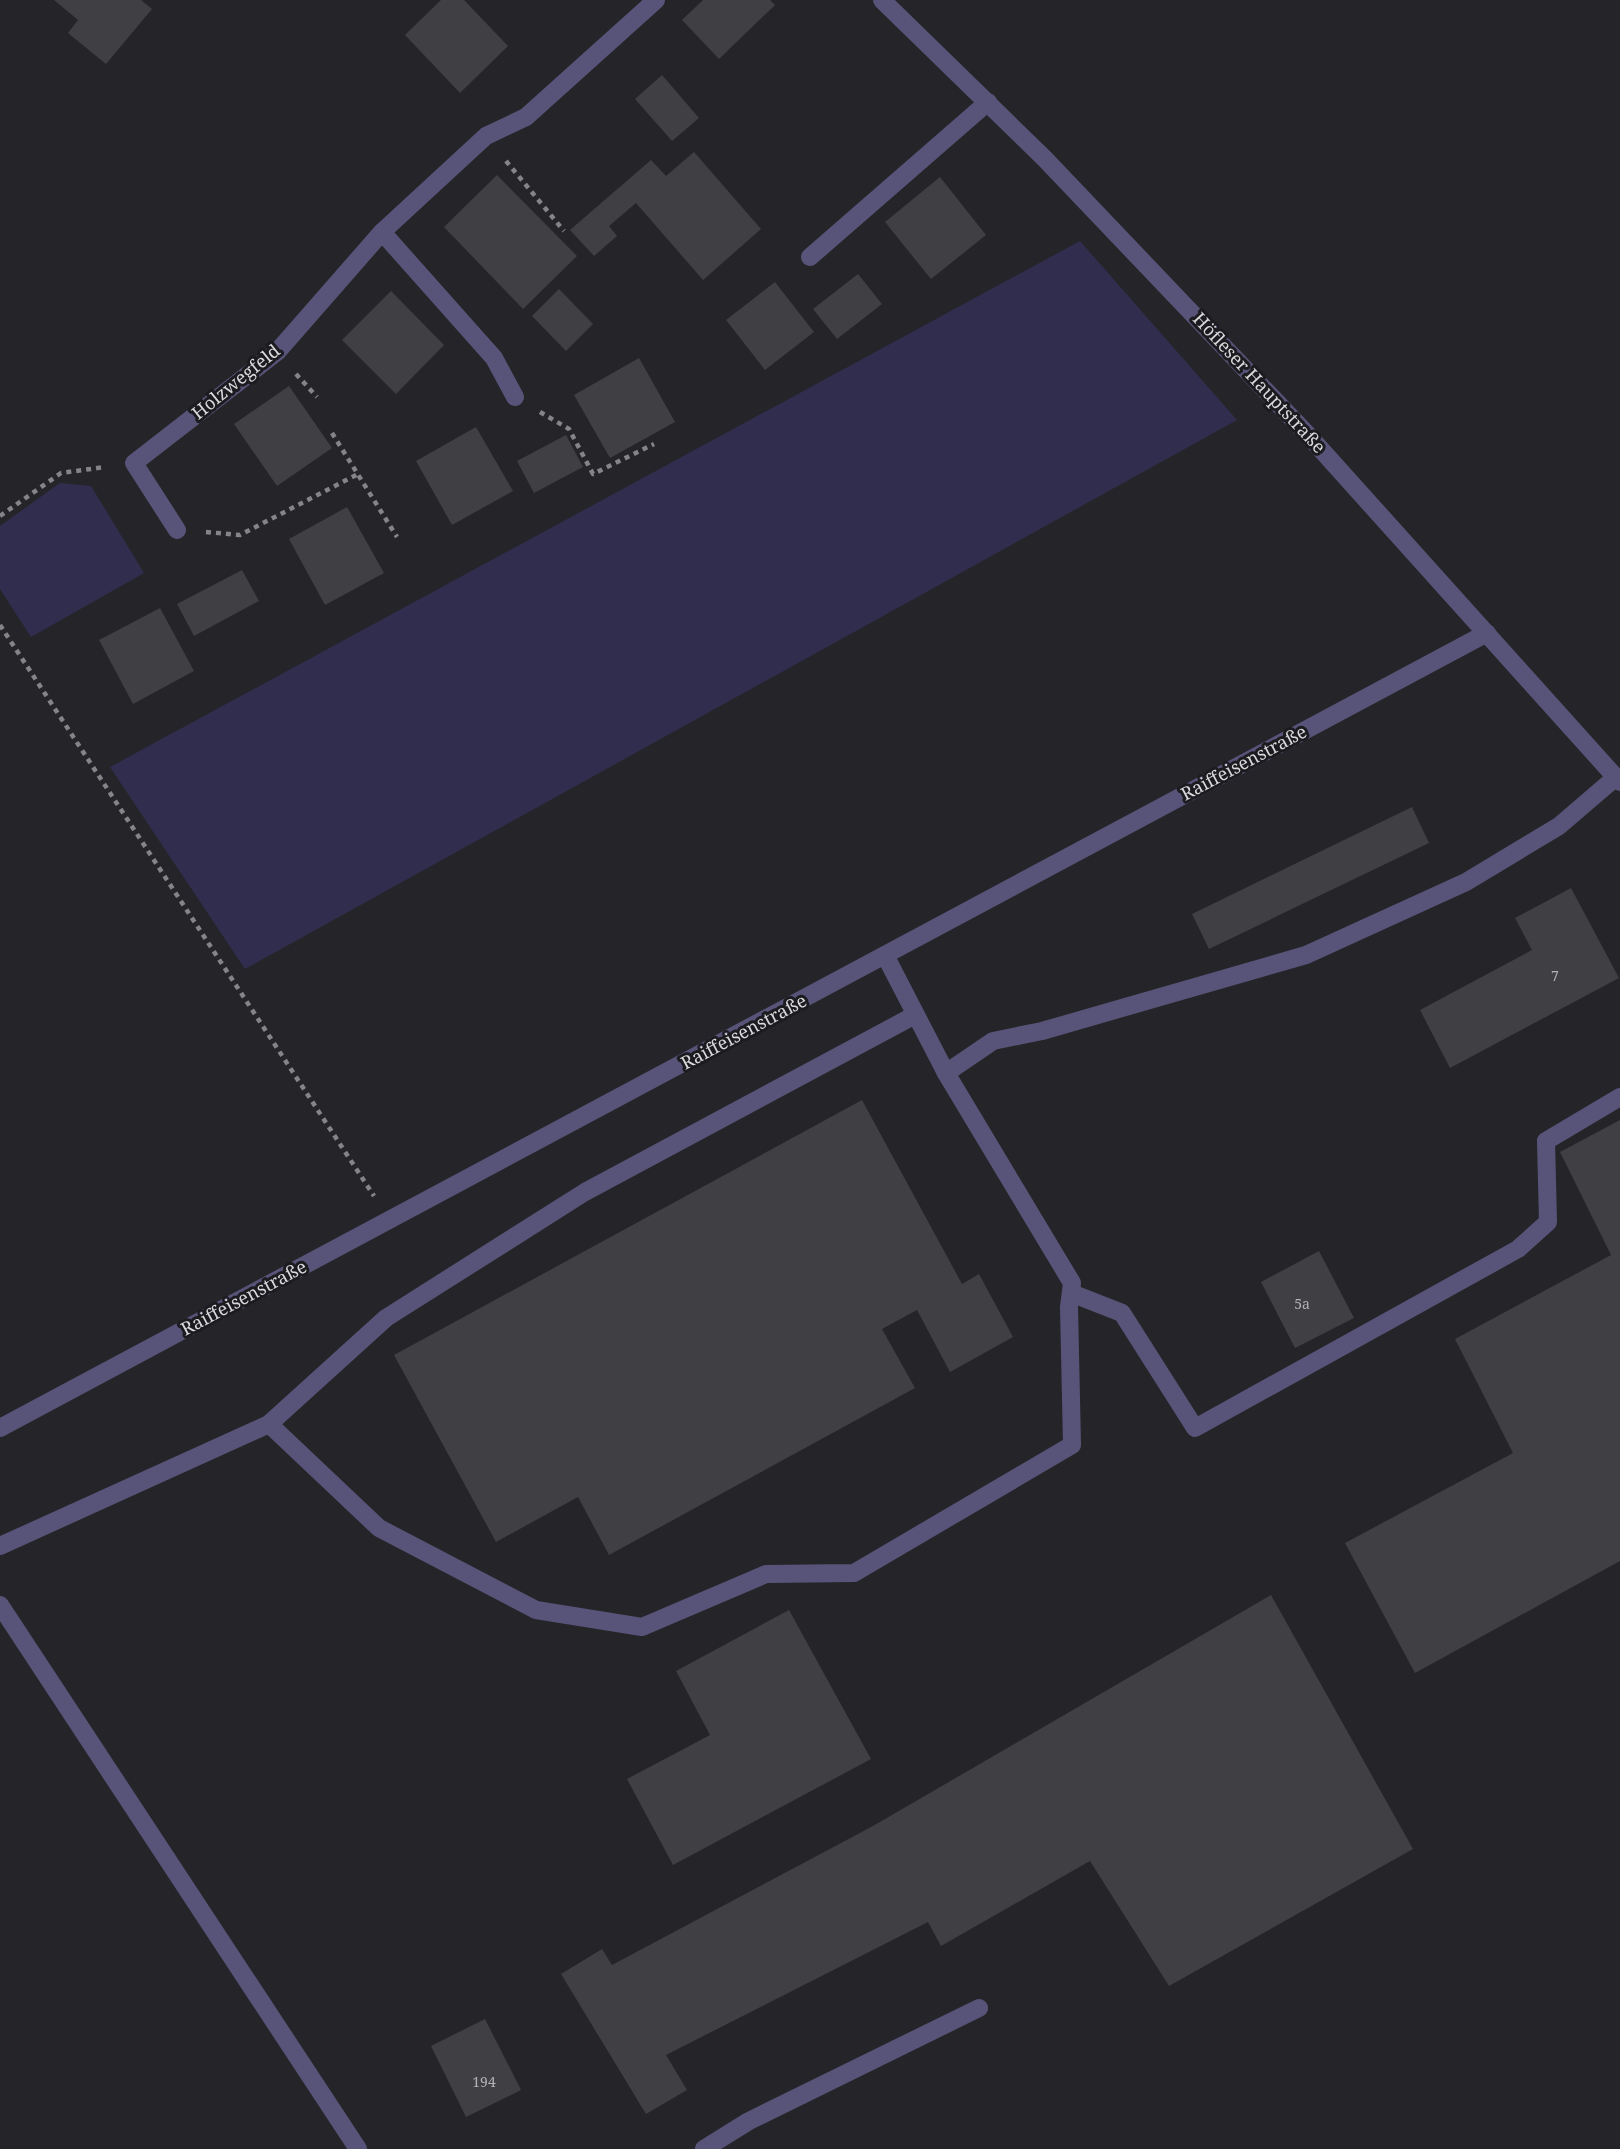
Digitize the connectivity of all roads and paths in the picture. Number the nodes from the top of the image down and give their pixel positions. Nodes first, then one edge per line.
1 (656, 0) edge
2 (882, 0) edge
3 (988, 102) junction
4 (486, 136) junction
5 (564, 231) dead end
6 (382, 232) junction
7 (810, 257) dead end
8 (515, 397) joint
9 (332, 433) dead end
10 (654, 443) dead end
11 (134, 463) junction
12 (358, 474) junction
13 (0, 516) edge
14 (177, 530) joint
15 (397, 537) dead end
16 (0, 625) edge
17 (1487, 633) junction
18 (1618, 779) edge
19 (886, 957) junction
20 (915, 1015) junction
21 (946, 1073) junction
22 (1620, 1097) edge
23 (390, 1220) junction
24 (1071, 1293) junction
25 (269, 1424) junction
26 (0, 1428) edge
27 (0, 1546) edge
28 (0, 1605) edge
29 (979, 2008) dead end
30 (358, 2149) edge
31 (704, 2149) edge

1 - 4 street, Holzwegfeld
2 - 3 street, Höfleser Hauptstraße
3 - 7 street
3 - 17 street, Höfleser Hauptstraße
4 - 5 path
4 - 6 street, Holzwegfeld
6 - 8 street
6 - 11 street, Holzwegfeld
8 - 10 path
9 - 12 path
11 - 13 path
11 - 14 street
12 - 14 path
12 - 15 path
16 - 23 path
17 - 18 street, Höfleser Hauptstraße
17 - 19 street, Raiffeisenstraße
18 - 21 street
19 - 20 street
19 - 23 street, Raiffeisenstraße
20 - 21 street
20 - 25 street
21 - 24 street
22 - 24 street
23 - 26 street, Raiffeisenstraße
24 - 25 street
25 - 27 street
28 - 30 street
29 - 31 street

